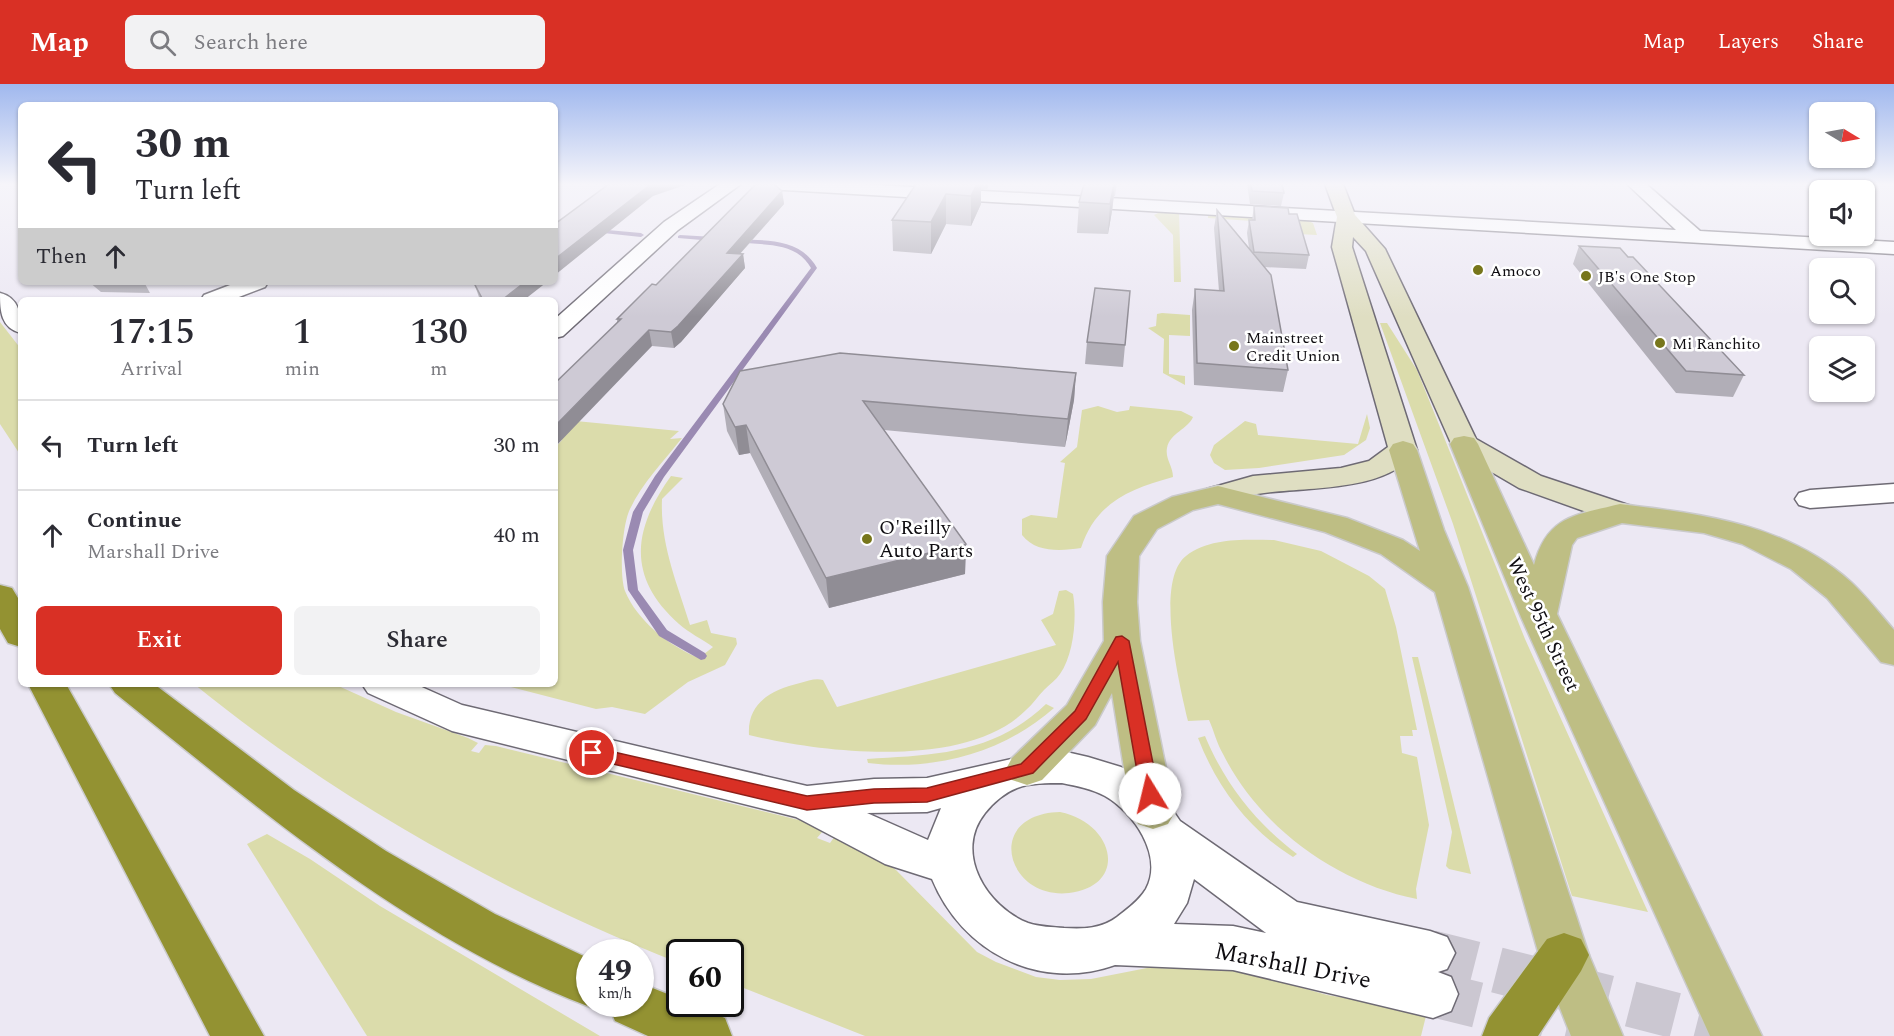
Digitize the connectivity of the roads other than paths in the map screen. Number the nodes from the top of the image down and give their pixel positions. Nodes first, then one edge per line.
1 (668, 228) edge
2 (1344, 228) edge
3 (1356, 228) edge
4 (1555, 228) edge
5 (1686, 228) edge
6 (1694, 236) junction
7 (1894, 248) edge
8 (250, 285) edge
9 (220, 297) edge
10 (0, 300) edge
11 (18, 322) edge
12 (558, 328) edge
13 (1464, 444) junction
14 (1403, 450) junction
15 (1894, 493) edge
16 (1218, 495) junction
17 (1810, 499) dead end
18 (1620, 513) junction
19 (0, 585) edge
20 (1451, 587) junction
21 (0, 596) edge
22 (18, 600) edge
23 (1539, 616) junction
24 (18, 629) edge
25 (1122, 641) junction
26 (1894, 653) edge
27 (49, 687) edge
28 (132, 687) edge
29 (387, 687) edge
30 (1012, 774) junction
31 (807, 803) junction
32 (1160, 823) junction
33 (950, 866) junction
34 (1117, 944) junction
35 (1564, 955) junction
36 (576, 978) edge
37 (654, 1013) edge
38 (238, 1036) edge
39 (706, 1036) edge
40 (1508, 1036) edge
41 (1597, 1036) edge
42 (1736, 1036) edge

1 - 12 street
2 - 14 main road, West 95th Street
3 - 13 main road, West 95th Street
4 - 6 street
5 - 6 street
6 - 7 street
8 - 9 street
10 - 11 street
13 - 18 main road
13 - 23 main road, West 95th Street
14 - 16 main road
14 - 20 main road, West 95th Street
15 - 17 street
16 - 20 main road
16 - 25 main road
18 - 23 main road
18 - 26 main road
19 - 22 highway
20 - 35 main road, West 95th Street
21 - 24 highway
23 - 42 main road, West 95th Street
25 - 30 main road
25 - 32 main road
27 - 38 highway
28 - 36 highway
29 - 31 street
30 - 31 street
30 - 32 street
30 - 33 street
31 - 33 street
32 - 34 street
32 - 34 street, Marshall Drive
33 - 34 street
35 - 40 highway
35 - 41 main road, West 95th Street
37 - 39 highway

